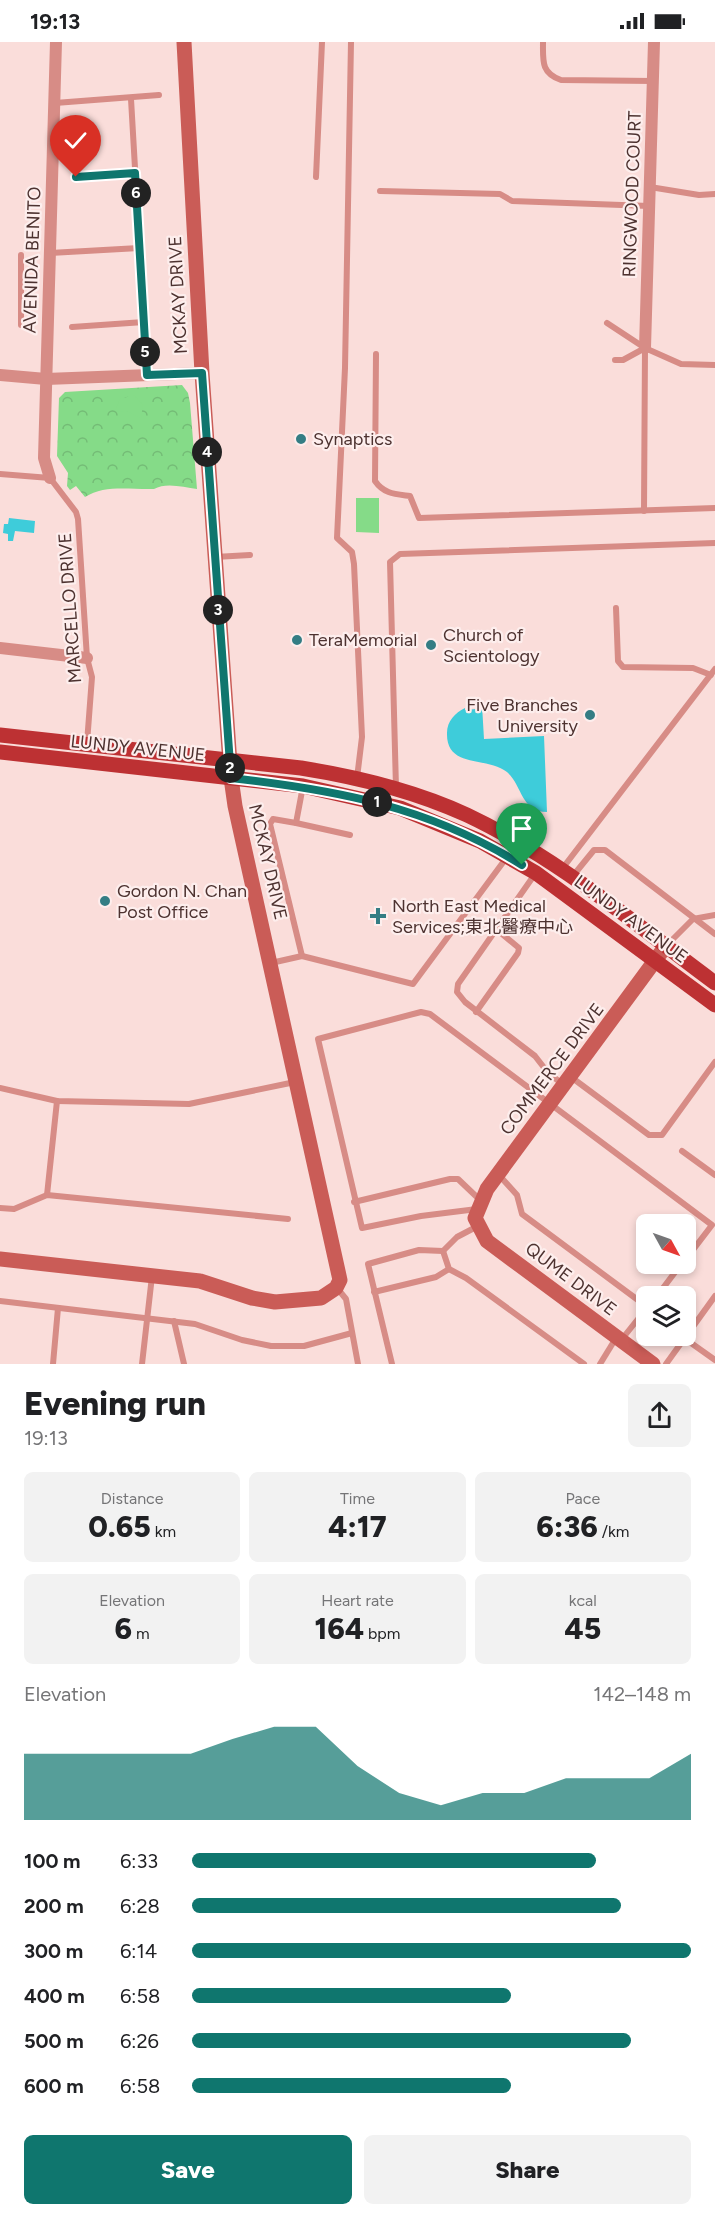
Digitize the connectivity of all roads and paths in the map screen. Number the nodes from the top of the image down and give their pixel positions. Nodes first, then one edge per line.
1 (56, 42) edge
2 (184, 42) edge
3 (322, 42) edge
4 (351, 42) edge
5 (543, 42) edge
6 (654, 42) edge
7 (653, 81) junction
8 (159, 95) dead end
9 (131, 99) junction
10 (55, 104) junction
11 (135, 173) junction
12 (76, 177) dead end
13 (316, 177) dead end
14 (650, 187) junction
15 (380, 191) dead end
16 (715, 194) edge
17 (649, 206) junction
18 (140, 248) junction
19 (50, 253) junction
20 (21, 255) dead end
21 (144, 322) junction
22 (607, 323) dead end
23 (21, 325) dead end
24 (72, 327) dead end
25 (645, 348) junction
26 (376, 354) dead end
27 (615, 360) dead end
28 (715, 365) edge
29 (202, 373) junction
30 (0, 375) edge
31 (147, 375) junction
32 (46, 380) junction
33 (0, 474) edge
34 (50, 478) junction
35 (715, 508) edge
36 (644, 511) junction
37 (715, 543) edge
38 (250, 555) dead end
39 (215, 557) junction
40 (616, 608) dead end
41 (0, 648) edge
42 (87, 658) junction
43 (713, 672) edge
44 (0, 735) edge
45 (87, 744) junction
46 (0, 753) edge
47 (230, 760) junction
48 (231, 778) junction
49 (357, 778) junction
50 (303, 786) junction
51 (396, 789) junction
52 (296, 823) junction
53 (350, 835) dead end
54 (508, 856) junction
55 (536, 873) junction
56 (567, 874) junction
57 (715, 915) edge
58 (693, 919) junction
59 (496, 929) junction
60 (715, 934) edge
61 (665, 946) junction
62 (302, 956) junction
63 (655, 961) junction
64 (271, 963) junction
65 (715, 983) edge
66 (715, 1005) edge
67 (476, 1012) junction
68 (715, 1062) edge
69 (568, 1081) junction
70 (297, 1082) junction
71 (0, 1088) edge
72 (57, 1101) junction
73 (550, 1104) junction
74 (682, 1151) dead end
75 (498, 1174) junction
76 (715, 1175) edge
77 (48, 1195) junction
78 (354, 1202) junction
79 (0, 1208) edge
80 (478, 1213) junction
81 (288, 1219) dead end
82 (696, 1246) edge
83 (443, 1251) junction
84 (0, 1259) edge
85 (448, 1269) junction
86 (674, 1274) edge
87 (153, 1276) junction
88 (665, 1286) edge
89 (336, 1288) junction
90 (374, 1292) junction
91 (715, 1296) edge
92 (636, 1300) edge
93 (0, 1301) edge
94 (58, 1308) junction
95 (147, 1318) junction
96 (636, 1319) edge
97 (174, 1321) junction
98 (696, 1322) edge
99 (352, 1333) junction
100 (619, 1339) junction
101 (678, 1346) edge
102 (695, 1346) edge
103 (715, 1360) edge
104 (53, 1364) edge
105 (142, 1364) edge
106 (184, 1364) edge
107 (358, 1364) edge
108 (392, 1364) edge
109 (584, 1364) edge
110 (600, 1364) edge
111 (652, 1364) edge
112 (666, 1364) edge

1 - 10 street, AVENIDA BENITO
2 - 29 street, MCKAY DRIVE
3 - 13 lane
4 - 49 lane
5 - 7 lane
6 - 7 street, RINGWOOD COURT
7 - 14 street, RINGWOOD COURT
8 - 9 lane
9 - 10 lane
9 - 11 lane
10 - 19 street, AVENIDA BENITO
11 - 12 lane
11 - 18 lane
14 - 16 lane
14 - 17 street, RINGWOOD COURT
15 - 17 lane
17 - 25 street, RINGWOOD COURT
18 - 19 lane
18 - 21 lane
19 - 32 street, AVENIDA BENITO
20 - 23 lane
21 - 24 lane
21 - 31 lane
22 - 25 lane
25 - 27 lane
25 - 28 lane
25 - 36 lane
26 - 36 lane
29 - 31 street
29 - 39 street, MCKAY DRIVE
30 - 32 street
31 - 32 street
32 - 34 street, AVENIDA BENITO
33 - 34 lane
34 - 42 lane, MARCELLO DRIVE
35 - 36 lane
37 - 51 lane
38 - 39 lane
39 - 47 street, MCKAY DRIVE
40 - 43 lane
41 - 42 street
42 - 45 lane, MARCELLO DRIVE
43 - 56 lane
44 - 45 main road, LUNDY AVENUE
45 - 47 main road, LUNDY AVENUE
46 - 48 main road, LUNDY AVENUE
47 - 48 street, MCKAY DRIVE
47 - 49 main road, LUNDY AVENUE
48 - 50 main road, LUNDY AVENUE
48 - 64 street, MCKAY DRIVE
49 - 51 main road, LUNDY AVENUE
50 - 52 lane
50 - 54 main road, LUNDY AVENUE
51 - 56 main road, LUNDY AVENUE
52 - 53 lane
52 - 62 lane
54 - 55 main road, LUNDY AVENUE
54 - 62 lane
55 - 59 lane
55 - 63 main road, LUNDY AVENUE
56 - 58 lane
56 - 61 main road, LUNDY AVENUE
57 - 58 lane
58 - 60 lane
58 - 61 lane
59 - 67 lane
59 - 67 lane
61 - 63 street, COMMERCE DRIVE
61 - 65 main road, LUNDY AVENUE
62 - 64 lane
63 - 66 main road, LUNDY AVENUE
63 - 69 street, COMMERCE DRIVE
64 - 70 street, MCKAY DRIVE
67 - 69 lane
68 - 69 lane
69 - 73 street, COMMERCE DRIVE
70 - 72 lane
70 - 89 street, MCKAY DRIVE
71 - 72 lane
72 - 77 lane
73 - 75 street, COMMERCE DRIVE
73 - 78 lane
73 - 82 lane
74 - 76 lane
75 - 80 street, COMMERCE DRIVE
75 - 92 lane
77 - 79 lane
77 - 81 lane
78 - 80 lane
78 - 80 lane
80 - 83 lane
80 - 100 street, QUME DRIVE
83 - 85 lane
83 - 90 lane
84 - 87 street
85 - 90 lane
85 - 109 lane
86 - 88 lane
87 - 89 street
87 - 95 lane
89 - 99 lane
90 - 108 lane
91 - 98 lane
93 - 94 lane
94 - 95 lane
94 - 104 lane
95 - 97 lane
95 - 105 lane
96 - 100 lane
97 - 99 lane
97 - 106 lane
99 - 107 lane
100 - 110 lane
100 - 111 street, QUME DRIVE
101 - 112 lane
102 - 103 lane

